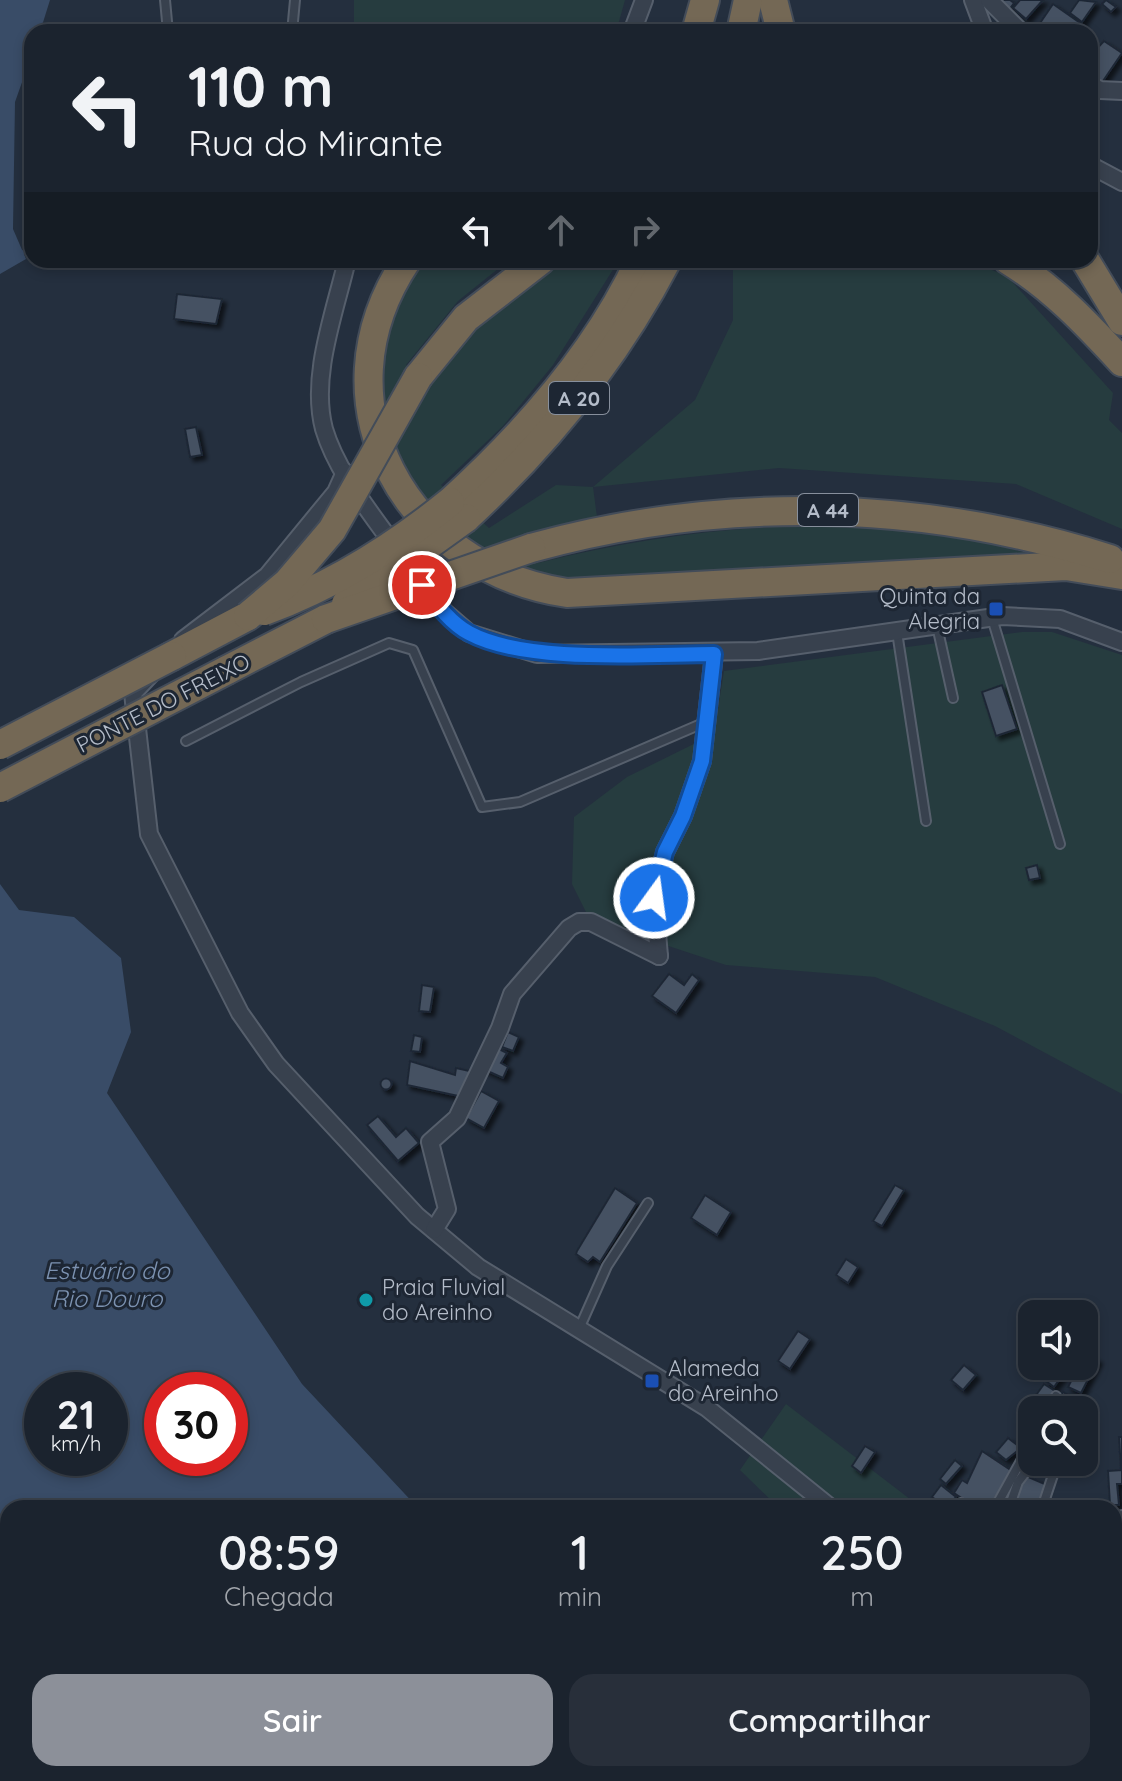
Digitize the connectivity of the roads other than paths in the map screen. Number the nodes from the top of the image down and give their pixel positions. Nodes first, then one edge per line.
1 (165, 0) edge
2 (295, 0) edge
3 (644, 0) edge
4 (705, 0) edge
5 (722, 0) edge
6 (748, 0) edge
7 (773, 0) edge
8 (973, 0) edge
9 (989, 0) edge
10 (167, 24) edge
11 (293, 24) edge
12 (635, 24) edge
13 (698, 24) edge
14 (717, 24) edge
15 (743, 24) edge
16 (779, 24) edge
17 (982, 24) edge
18 (1013, 24) edge
19 (1098, 89) edge
20 (1122, 91) edge
21 (1098, 169) edge
22 (1122, 182) edge
23 (345, 268) edge
24 (402, 268) edge
25 (531, 268) edge
26 (635, 268) edge
27 (663, 268) edge
28 (1021, 268) edge
29 (1090, 268) edge
30 (1122, 321) edge
31 (1122, 362) edge
32 (345, 472) junction
33 (458, 510) junction
34 (1122, 563) edge
35 (1122, 575) edge
36 (248, 616) junction
37 (992, 618) junction
38 (326, 619) junction
39 (937, 626) junction
40 (897, 632) junction
41 (1122, 642) edge
42 (714, 654) junction
43 (953, 698) dead end
44 (709, 721) junction
45 (186, 741) dead end
46 (0, 745) edge
47 (0, 788) edge
48 (926, 821) dead end
49 (1060, 844) dead end
50 (648, 1203) dead end
51 (434, 1230) junction
52 (579, 1329) junction
53 (1018, 1466) edge
54 (1023, 1476) edge
55 (1053, 1476) edge
56 (821, 1500) edge
57 (999, 1500) edge
58 (1012, 1500) edge
59 (1045, 1500) edge

1 - 10 lane
2 - 11 lane
3 - 12 street
4 - 13 highway
5 - 14 highway
6 - 15 highway
7 - 16 highway
8 - 17 street
9 - 18 street
19 - 20 street
21 - 22 street
23 - 32 street
24 - 35 highway
25 - 36 highway, bridge
26 - 33 highway, A 20
27 - 33 highway, A 20
28 - 31 highway
29 - 30 highway
32 - 42 street
32 - 51 street
33 - 36 highway, A 20, bridge
33 - 38 highway, A 20, bridge
34 - 38 highway, A 44, bridge
36 - 46 highway, PONTE DO FREIXO / A 20, bridge
37 - 39 street
37 - 41 street
37 - 49 lane
38 - 47 highway, PONTE DO FREIXO / A 20, bridge
39 - 40 street
39 - 43 lane
40 - 42 street
40 - 48 lane
42 - 44 street
44 - 45 lane
44 - 51 street
50 - 52 lane
51 - 52 street
52 - 56 street
53 - 57 lane
54 - 58 lane
55 - 59 lane

